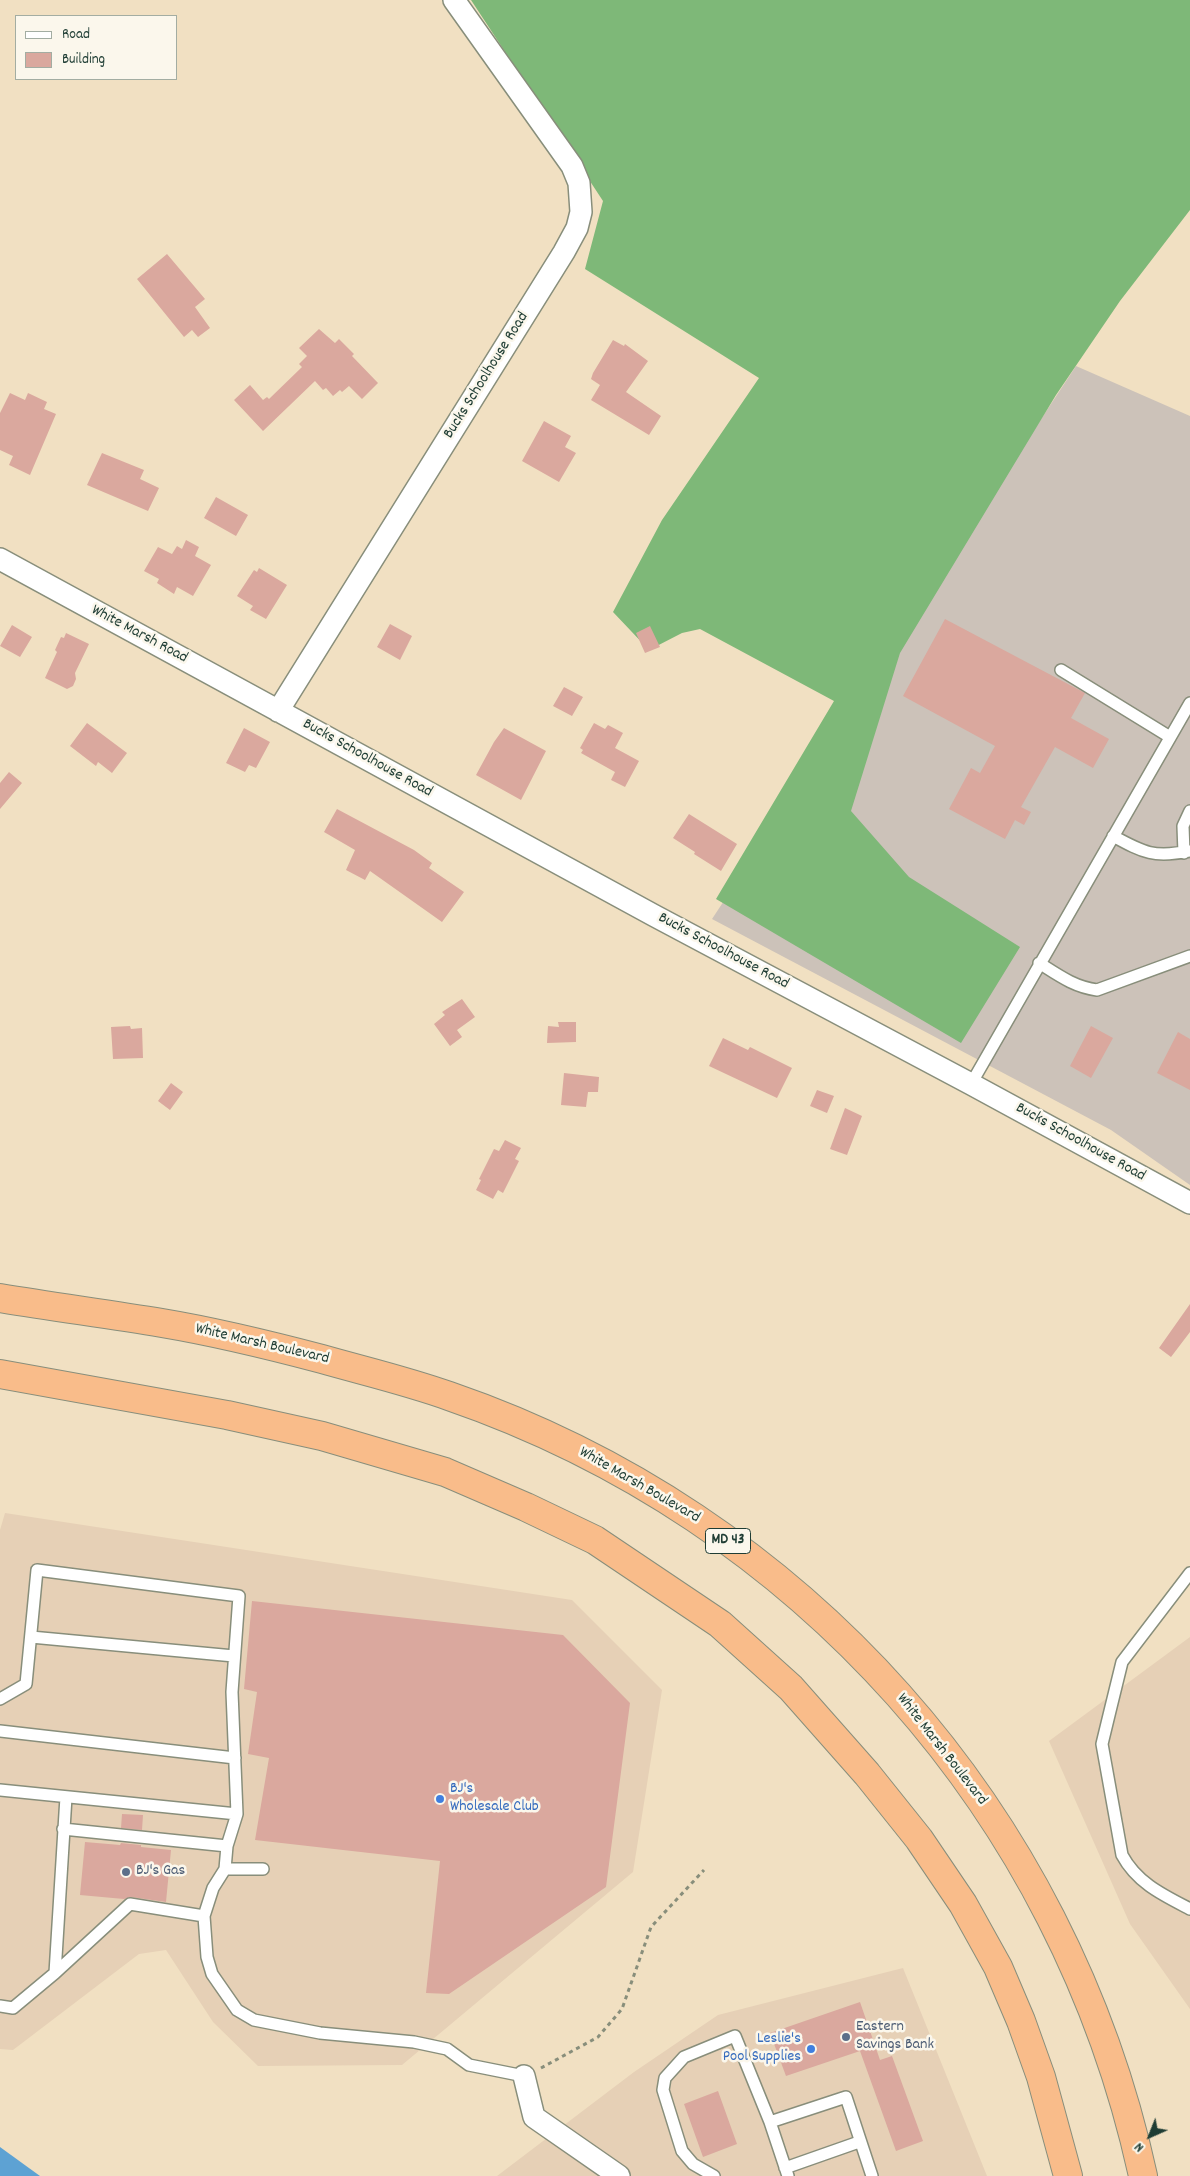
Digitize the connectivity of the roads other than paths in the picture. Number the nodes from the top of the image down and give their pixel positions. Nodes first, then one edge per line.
1 (454, 0) edge
2 (0, 559) edge
3 (1061, 670) dead end
4 (1190, 703) edge
5 (278, 711) junction
6 (1170, 737) junction
7 (1190, 811) edge
8 (1113, 836) junction
9 (1187, 852) edge
10 (1190, 956) edge
11 (1039, 963) junction
12 (971, 1084) junction
13 (1190, 1203) edge
14 (0, 1298) edge
15 (0, 1374) edge
16 (1190, 1573) edge
17 (31, 1637) junction
18 (234, 1656) junction
19 (0, 1699) edge
20 (0, 1731) edge
21 (235, 1758) junction
22 (0, 1790) edge
23 (66, 1797) junction
24 (236, 1814) junction
25 (63, 1829) junction
26 (227, 1846) junction
27 (263, 1868) dead end
28 (225, 1869) junction
29 (1190, 1909) edge
30 (204, 1916) junction
31 (55, 1973) junction
32 (0, 2006) edge
33 (524, 2076) joint
34 (770, 2122) junction
35 (859, 2142) junction
36 (786, 2172) edge
37 (619, 2176) edge
38 (714, 2176) edge
39 (872, 2176) edge
40 (1068, 2176) edge
41 (1143, 2176) edge

1 - 5 street, Bucks Schoolhouse Road
2 - 5 street, White Marsh Road
3 - 6 lane
4 - 6 lane
5 - 12 street, Bucks Schoolhouse Road
6 - 8 lane
7 - 9 lane
8 - 9 lane
8 - 11 lane
10 - 11 lane
11 - 12 lane
12 - 13 street, Bucks Schoolhouse Road
14 - 41 highway, White Marsh Boulevard / MD 43
15 - 40 highway
16 - 29 lane
17 - 18 lane
17 - 18 lane
17 - 19 lane
18 - 21 lane
20 - 21 lane
21 - 24 lane
22 - 23 lane
23 - 24 lane
23 - 25 lane
24 - 26 lane
25 - 26 lane
25 - 31 lane
26 - 28 lane
27 - 28 lane
28 - 30 lane
30 - 31 lane
30 - 33 lane
31 - 32 lane
33 - 37 street
34 - 35 lane
34 - 36 lane
34 - 38 lane
35 - 36 lane
35 - 39 lane

